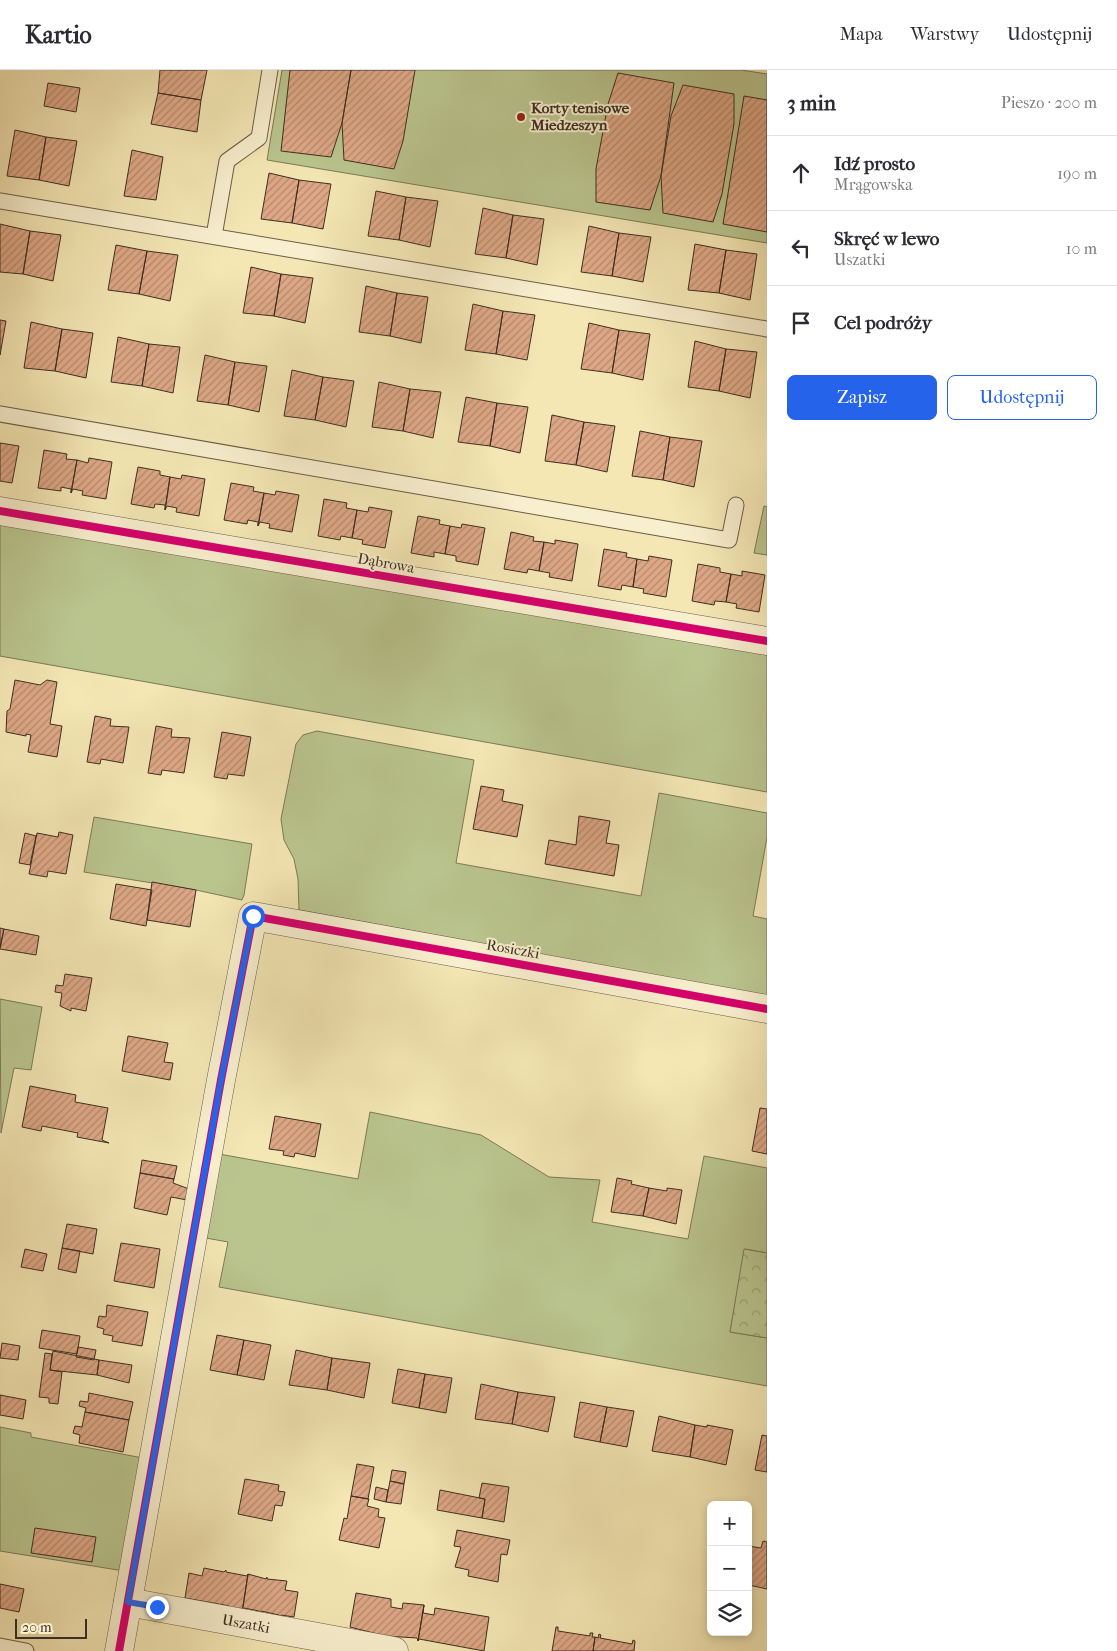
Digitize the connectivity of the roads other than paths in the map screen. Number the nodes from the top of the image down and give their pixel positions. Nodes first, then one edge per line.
1 (270, 70) edge
2 (0, 201) edge
3 (214, 236) junction
4 (767, 329) edge
5 (0, 414) edge
6 (736, 505) dead end
7 (0, 511) edge
8 (767, 641) edge
9 (767, 1009) edge
10 (128, 1602) junction
11 (0, 1646) edge
12 (26, 1651) edge
13 (119, 1651) edge
14 (394, 1651) edge

1 - 3 lane
2 - 3 lane
3 - 4 lane
5 - 6 lane
7 - 8 street, Dąbrowa
9 - 10 street, Rosiczki
10 - 13 street
10 - 14 street, Uszatki
11 - 12 lane

